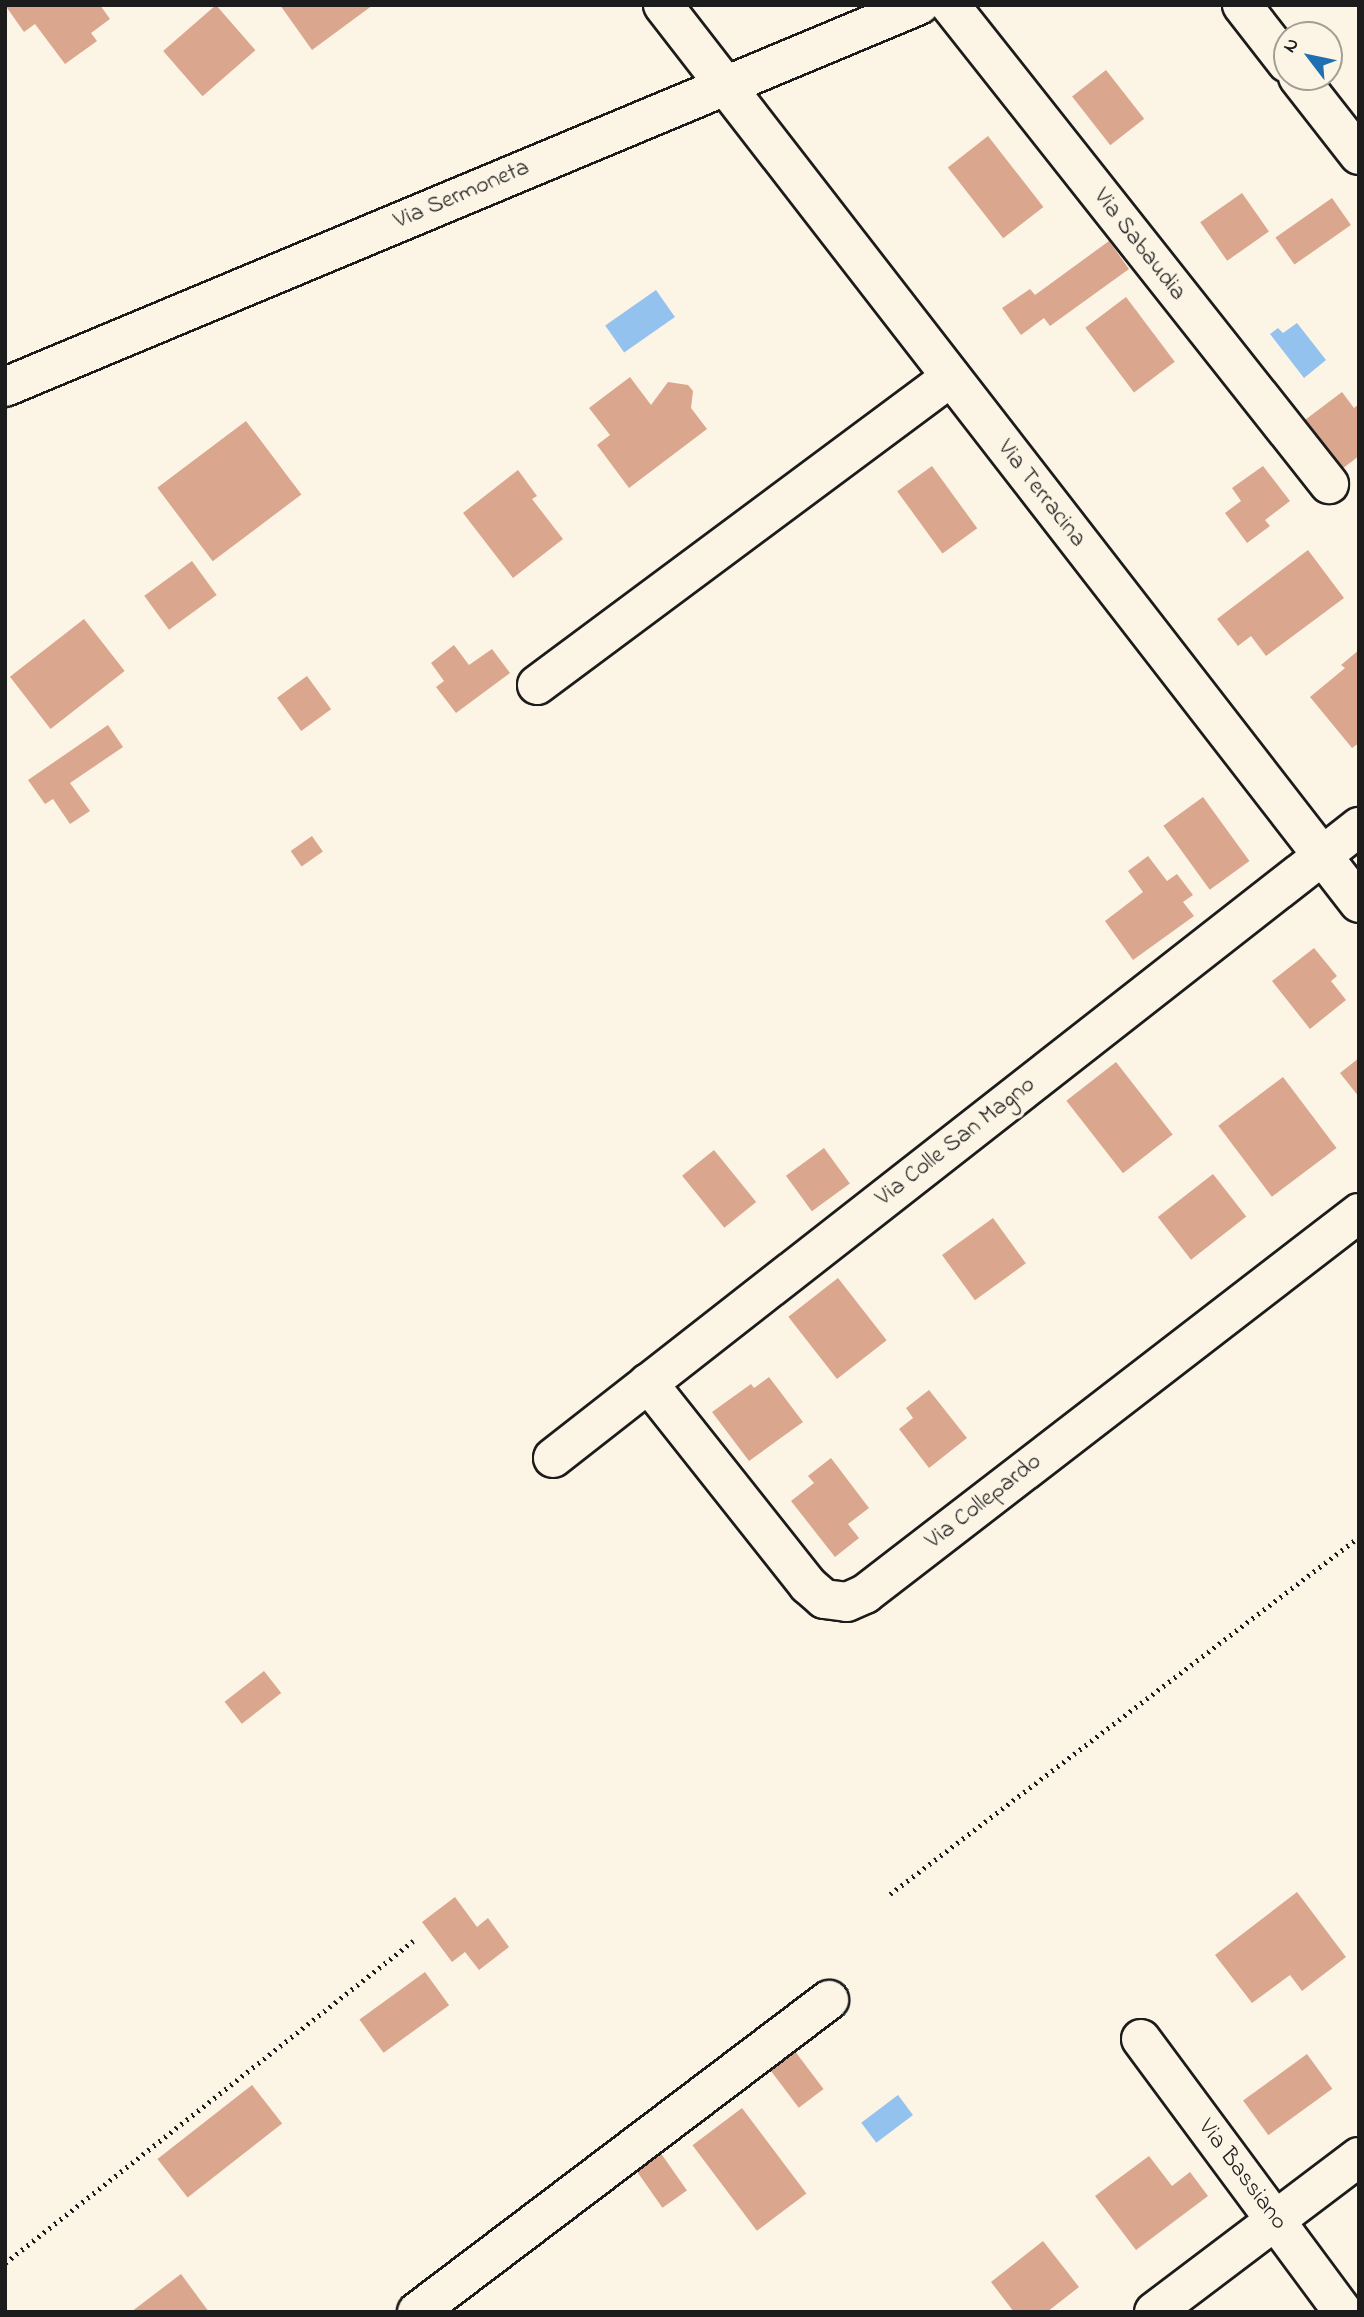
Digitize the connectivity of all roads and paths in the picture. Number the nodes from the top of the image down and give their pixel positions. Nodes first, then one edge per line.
1 (663, 5) edge
2 (919, 5) edge
3 (950, 5) edge
4 (1242, 5) edge
5 (1273, 45) edge
6 (724, 85) junction
7 (1309, 91) edge
8 (1359, 155) edge
9 (951, 377) junction
10 (5, 387) edge
11 (1329, 484) dead end
12 (537, 685) dead end
13 (1359, 827) edge
14 (1322, 856) junction
15 (1359, 903) edge
16 (1359, 1213) edge
17 (648, 1383) junction
18 (553, 1458) dead end
19 (1359, 1538) edge
20 (890, 1894) dead end
21 (413, 1941) dead end
22 (829, 2000) dead end
23 (1141, 2039) dead end
24 (1359, 2158) edge
25 (1276, 2220) junction
26 (5, 2263) edge
27 (417, 2312) edge
28 (1154, 2312) edge
29 (1343, 2312) edge

1 - 6 street, Via Terracina
2 - 6 street, Via Sermoneta
3 - 11 street, Via Sabaudia
4 - 5 street
6 - 9 street, Via Terracina
6 - 10 street, Via Sermoneta
7 - 8 street
9 - 12 street
9 - 14 street, Via Terracina
13 - 14 street, Via Colle San Magno
14 - 15 street, Via Terracina
14 - 17 street, Via Colle San Magno
16 - 17 street, Via Collepardo
17 - 18 street, Via Colle San Magno
19 - 20 path
21 - 26 path
22 - 27 street
23 - 25 street, Via Bassiano
24 - 25 street
25 - 28 street
25 - 29 street, Via Bassiano

